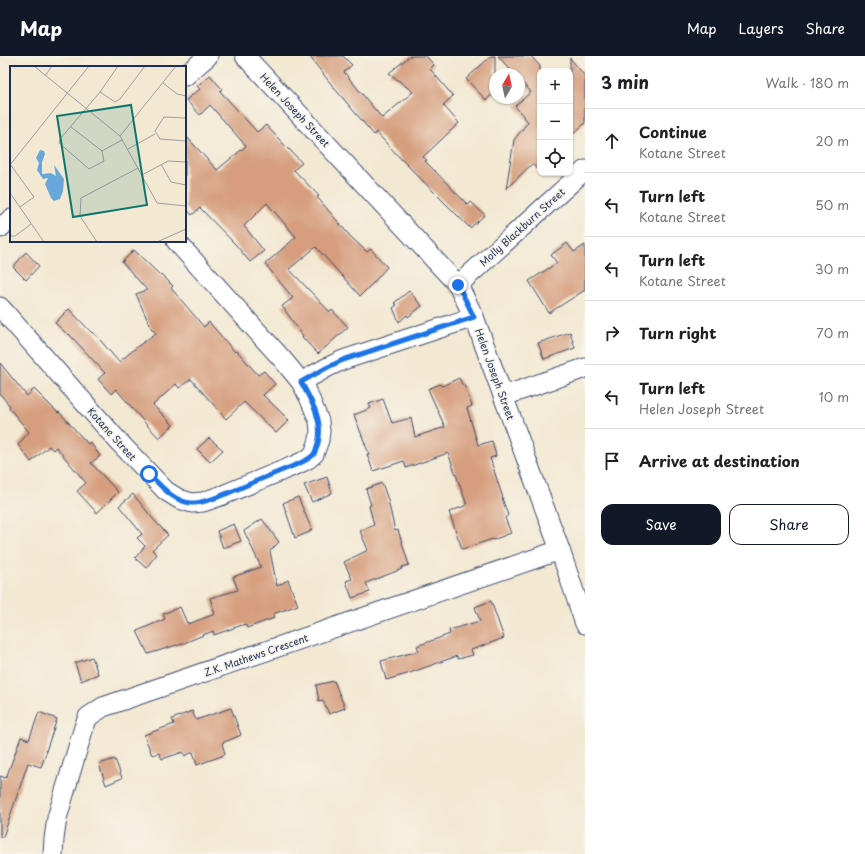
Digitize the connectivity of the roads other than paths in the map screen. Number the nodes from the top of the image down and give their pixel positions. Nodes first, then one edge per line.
1 (208, 56) edge
2 (245, 56) edge
3 (186, 75) edge
4 (585, 170) edge
5 (10, 220) edge
6 (0, 228) edge
7 (177, 242) edge
8 (458, 285) junction
9 (0, 307) edge
10 (474, 317) junction
11 (585, 368) edge
12 (301, 382) junction
13 (504, 396) junction
14 (560, 550) junction
15 (584, 618) edge
16 (54, 854) edge

1 - 3 street
2 - 8 street, Helen Joseph Street
4 - 8 street, Molly Blackburn Street
5 - 6 street
7 - 12 street, Kotane Street
8 - 10 street, Helen Joseph Street
9 - 12 street, Kotane Street
10 - 12 street
10 - 13 street, Helen Joseph Street
11 - 13 street
13 - 14 street, Helen Joseph Street
14 - 15 street, Helen Joseph Street
14 - 16 street, Z.K. Mathews Crescent

